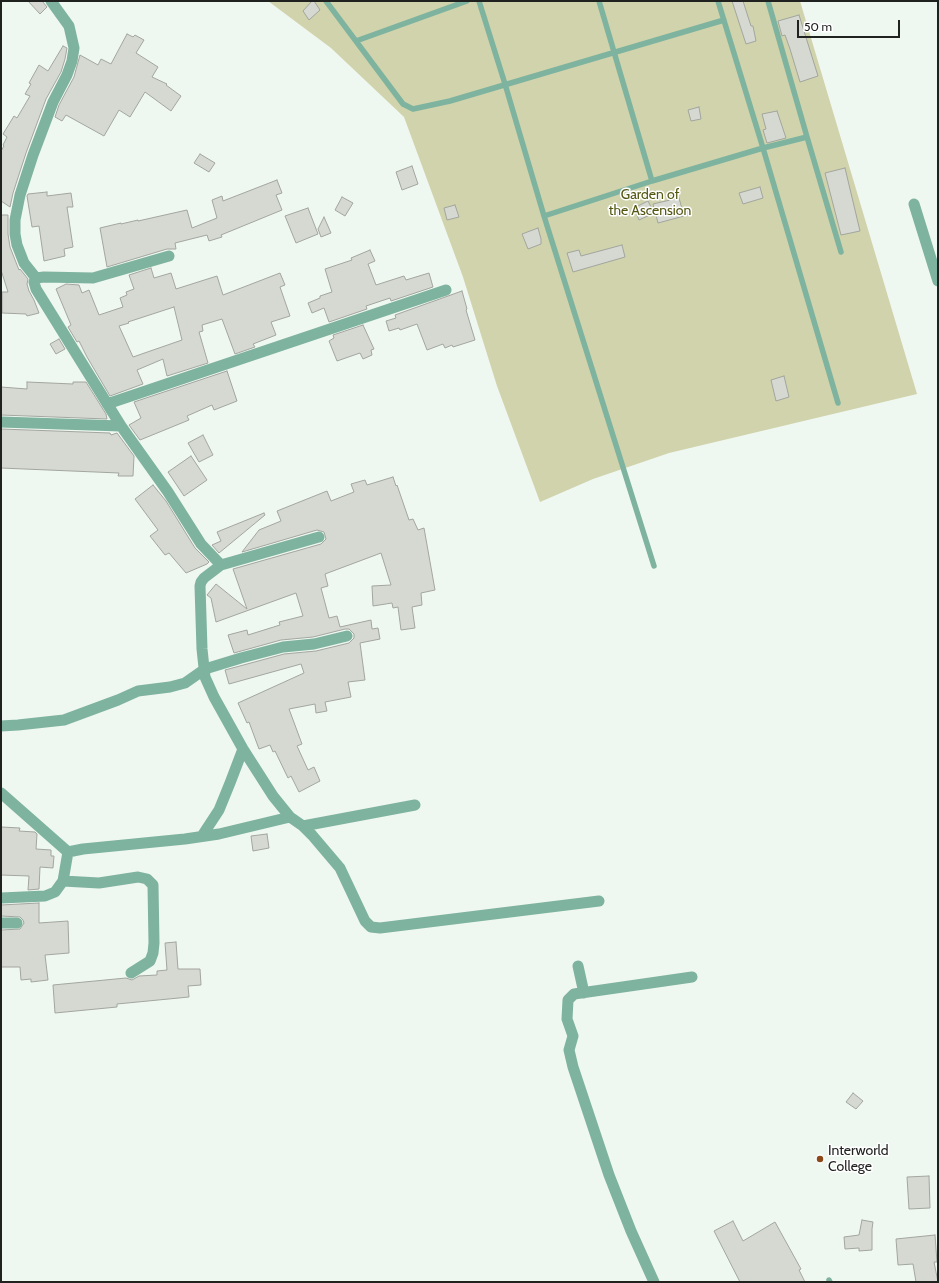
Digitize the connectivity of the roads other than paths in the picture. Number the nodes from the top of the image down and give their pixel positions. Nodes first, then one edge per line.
1 (51, 1) edge
2 (326, 1) edge
3 (468, 1) edge
4 (479, 1) edge
5 (599, 1) edge
6 (718, 1) edge
7 (768, 1) edge
8 (724, 20) junction
9 (356, 41) junction
10 (615, 51) junction
11 (505, 84) junction
12 (807, 137) junction
13 (763, 148) junction
14 (652, 182) junction
15 (914, 204) dead end
16 (544, 216) junction
17 (841, 252) dead end
18 (169, 256) dead end
19 (36, 278) junction
20 (938, 280) edge
21 (446, 290) dead end
22 (838, 403) dead end
23 (108, 404) junction
24 (1, 422) edge
25 (121, 426) junction
26 (319, 537) dead end
27 (221, 565) junction
28 (654, 566) dead end
29 (347, 636) dead end
30 (205, 669) junction
31 (1, 726) edge
32 (242, 749) junction
33 (1, 793) edge
34 (415, 805) dead end
35 (290, 817) junction
36 (303, 826) junction
37 (202, 836) junction
38 (68, 852) junction
39 (63, 881) junction
40 (1, 898) edge
41 (599, 901) dead end
42 (1, 923) edge
43 (17, 923) dead end
44 (578, 966) dead end
45 (131, 974) dead end
46 (692, 977) dead end
47 (584, 993) junction
48 (654, 1282) edge

1 - 19 street
2 - 9 lane
3 - 9 lane
4 - 11 lane
5 - 10 lane
6 - 8 lane
7 - 12 lane
8 - 10 lane
8 - 13 lane
9 - 11 lane
10 - 11 lane
10 - 14 lane
11 - 16 lane
12 - 13 lane
12 - 17 lane
13 - 14 lane
13 - 22 lane
14 - 16 lane
15 - 20 street
16 - 28 lane
18 - 19 street
19 - 23 street
21 - 23 street
23 - 25 street
24 - 25 street
25 - 27 street
26 - 27 street
27 - 30 street
29 - 30 street
30 - 31 street
30 - 32 street
32 - 35 street
32 - 37 street
33 - 38 street
34 - 36 street
35 - 36 street
35 - 37 street
36 - 41 street
37 - 38 street
38 - 39 street
39 - 40 street
39 - 45 street
42 - 43 street
44 - 47 street
46 - 47 street
47 - 48 street

